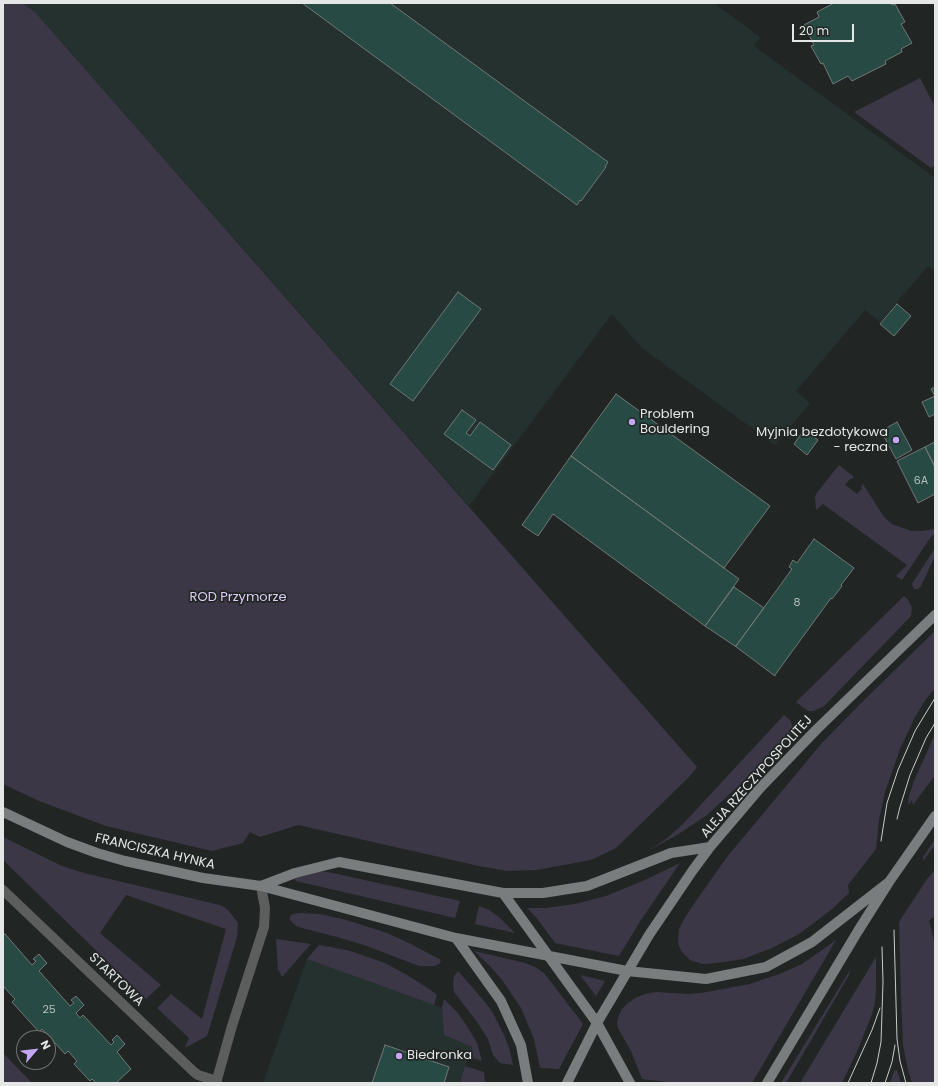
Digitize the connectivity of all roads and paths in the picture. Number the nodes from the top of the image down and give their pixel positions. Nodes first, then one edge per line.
1 (935, 615) edge
2 (3, 812) edge
3 (935, 816) edge
4 (710, 847) junction
5 (889, 882) junction
6 (261, 886) junction
7 (3, 890) edge
8 (502, 893) junction
9 (456, 938) junction
10 (549, 956) junction
11 (627, 971) junction
12 (597, 1023) junction
13 (216, 1082) edge
14 (528, 1083) edge
15 (567, 1083) edge
16 (630, 1083) edge
17 (767, 1083) edge

1 - 4 street, ALEJA RZECZYPOSPOLITEJ
2 - 6 street, FRANCISZKA HYNKA
3 - 5 street
4 - 8 street, FRANCISZKA HYNKA
4 - 11 street, ALEJA RZECZYPOSPOLITEJ
5 - 11 street, FRANCISZKA HYNKA
5 - 17 street
6 - 8 street, FRANCISZKA HYNKA
6 - 9 street, FRANCISZKA HYNKA
6 - 13 street, STARTOWA
7 - 13 street, STARTOWA
8 - 10 street
9 - 10 street, FRANCISZKA HYNKA
9 - 14 street
10 - 11 street, FRANCISZKA HYNKA
10 - 12 street
11 - 12 street, ALEJA RZECZYPOSPOLITEJ
12 - 15 street, ALEJA RZECZYPOSPOLITEJ
12 - 16 street

